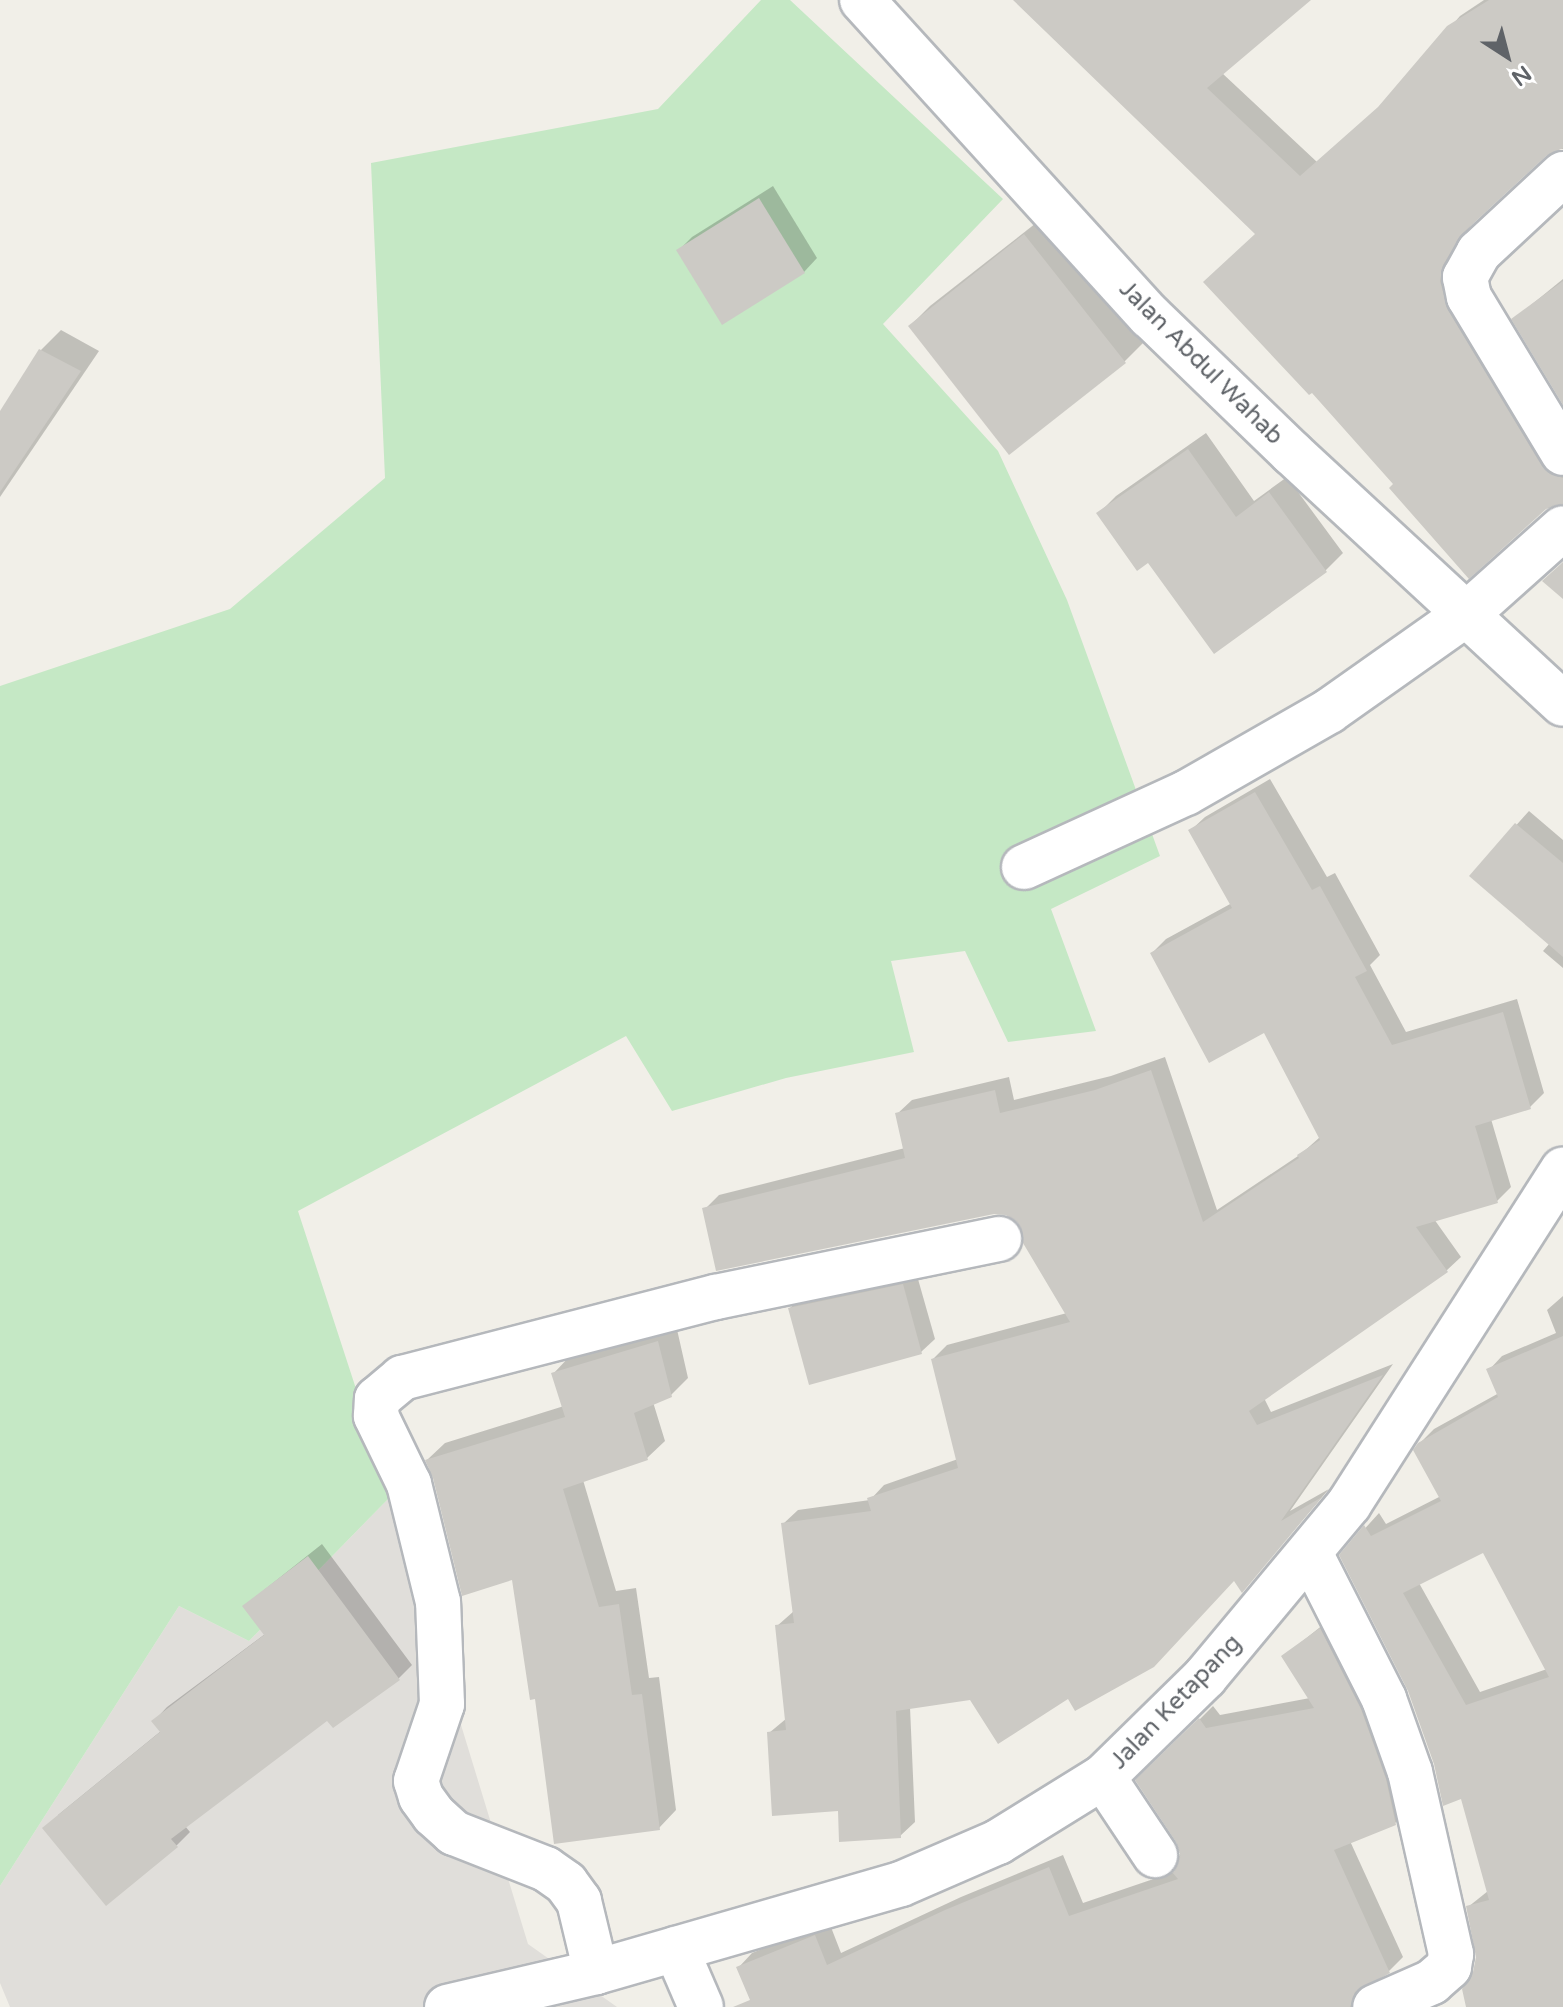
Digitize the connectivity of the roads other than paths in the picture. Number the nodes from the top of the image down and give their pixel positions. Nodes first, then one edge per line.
1 (862, 0) edge
2 (1563, 174) edge
3 (1563, 453) edge
4 (1563, 528) edge
5 (1468, 613) junction
6 (1563, 704) edge
7 (1024, 867) dead end
8 (1563, 1170) edge
9 (999, 1239) dead end
10 (1310, 1553) junction
11 (1103, 1777) junction
12 (1155, 1855) dead end
13 (676, 1949) junction
14 (596, 1972) junction
15 (447, 2007) edge
16 (701, 2007) edge
17 (1375, 2007) edge

1 - 5 street, Jalan Abdul Wahab
2 - 3 street
4 - 5 street
5 - 6 street, Jalan Abdul Wahab
5 - 7 street
8 - 10 street, Jalan Ketapang
9 - 14 street
10 - 11 street, Jalan Ketapang
10 - 17 street
11 - 12 street
11 - 13 street, Jalan Ketapang
13 - 14 street, Jalan Ketapang
13 - 16 street
14 - 15 street, Jalan Ketapang

